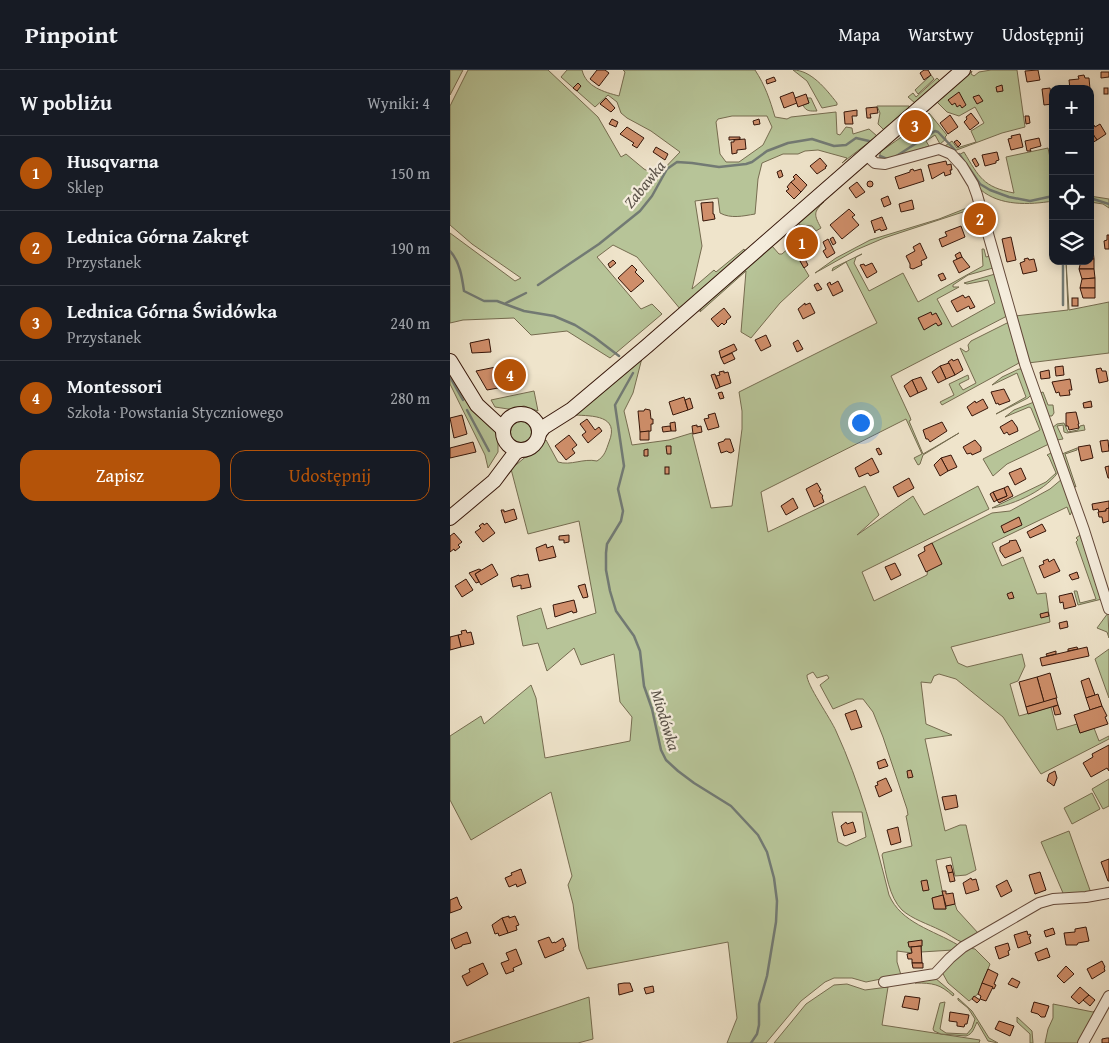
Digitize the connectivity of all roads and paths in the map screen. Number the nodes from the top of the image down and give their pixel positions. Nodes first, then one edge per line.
1 (963, 70) edge
2 (866, 155) junction
3 (450, 361) edge
4 (467, 387) junction
5 (583, 399) junction
6 (514, 415) junction
7 (533, 417) junction
8 (540, 432) junction
9 (504, 435) junction
10 (520, 450) junction
11 (470, 500) junction
12 (450, 518) edge
13 (1109, 609) edge
14 (1109, 892) edge
15 (884, 982) dead end
16 (1109, 996) edge
17 (1083, 1043) edge

1 - 2 main road
2 - 5 main road
2 - 13 street
3 - 4 main road
4 - 6 main road
4 - 9 main road
5 - 7 main road
5 - 8 main road
6 - 7 main road
6 - 9 main road
7 - 8 main road
8 - 10 main road
9 - 10 main road
9 - 11 main road
10 - 11 main road
11 - 12 main road
14 - 15 street
16 - 17 street

